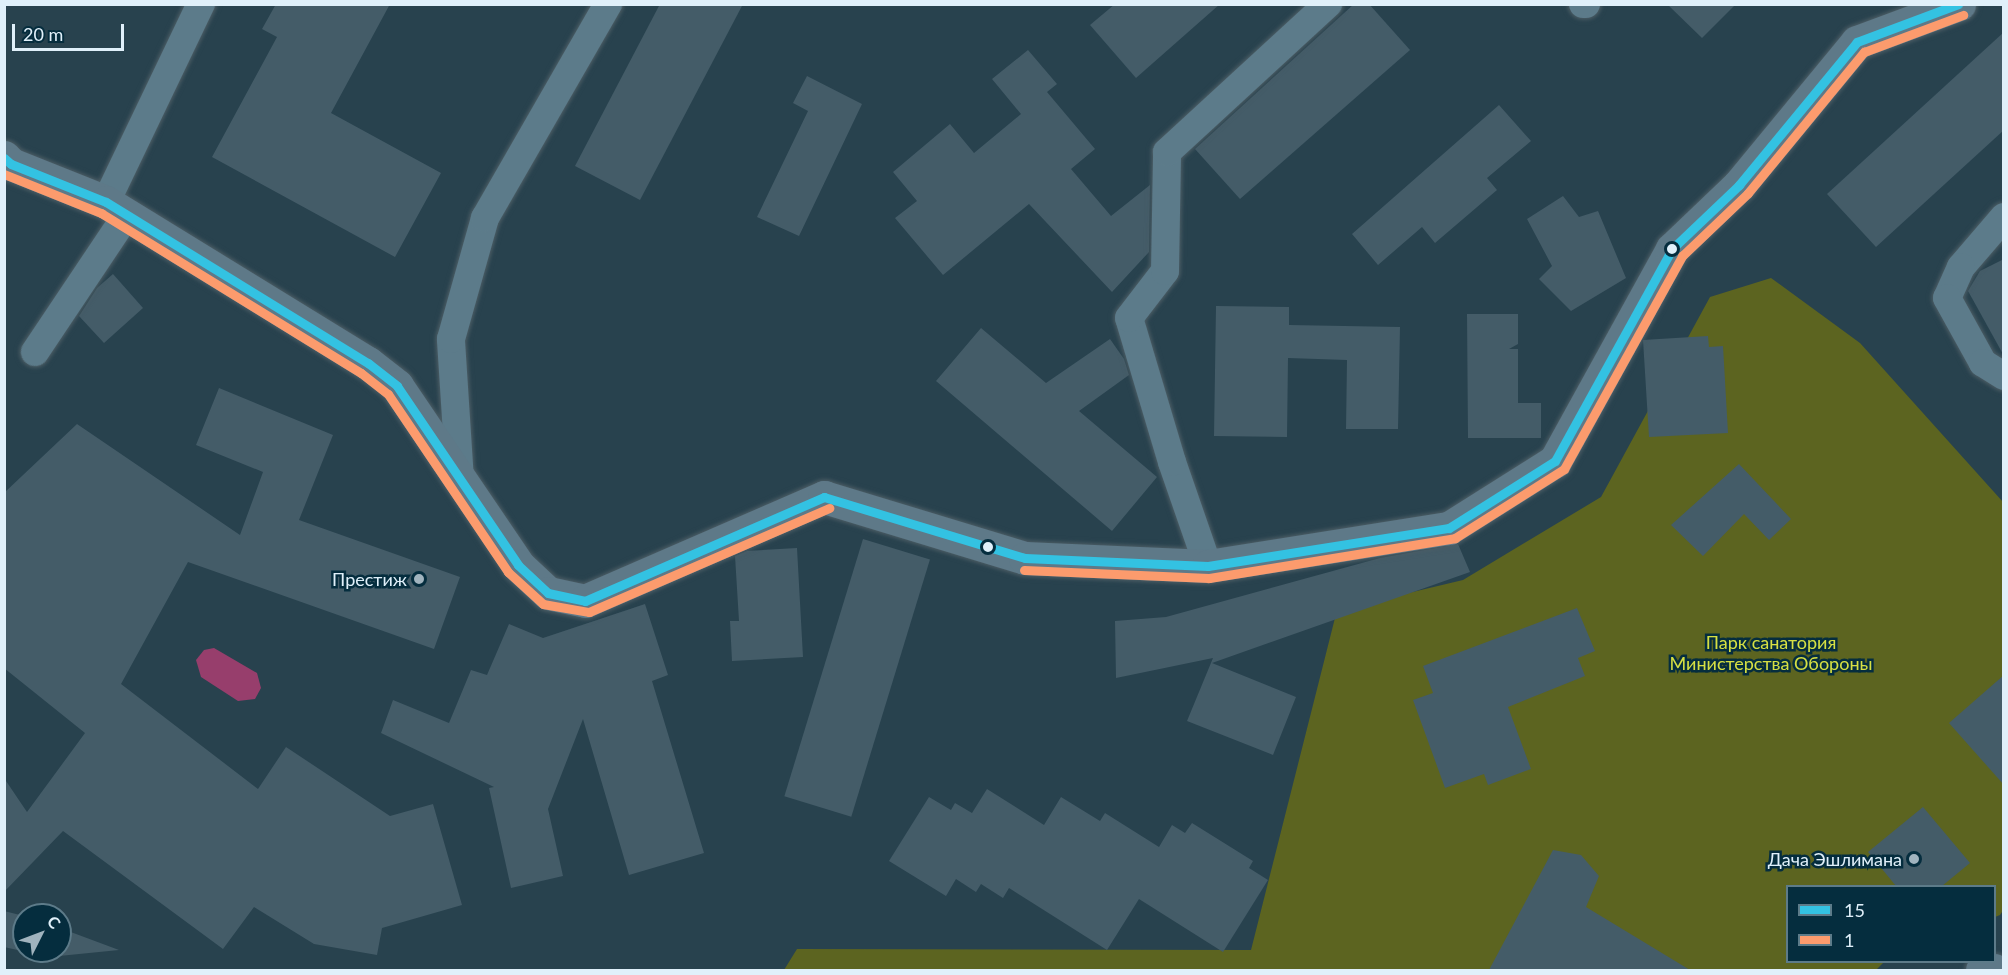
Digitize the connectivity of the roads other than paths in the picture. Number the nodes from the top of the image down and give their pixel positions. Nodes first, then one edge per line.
1 (201, 4) edge
2 (608, 4) edge
3 (1328, 4) edge
4 (1959, 4) edge
5 (4, 157) edge
6 (116, 209) junction
7 (2004, 217) edge
8 (34, 352) dead end
9 (2004, 375) edge
10 (460, 480) junction
11 (1208, 566) junction
12 (1982, 970) edge
13 (1994, 970) edge

1 - 6 street
2 - 10 street
3 - 11 street
4 - 11 street
5 - 6 street
6 - 8 street
6 - 10 street
7 - 9 street
10 - 11 street
12 - 13 street

